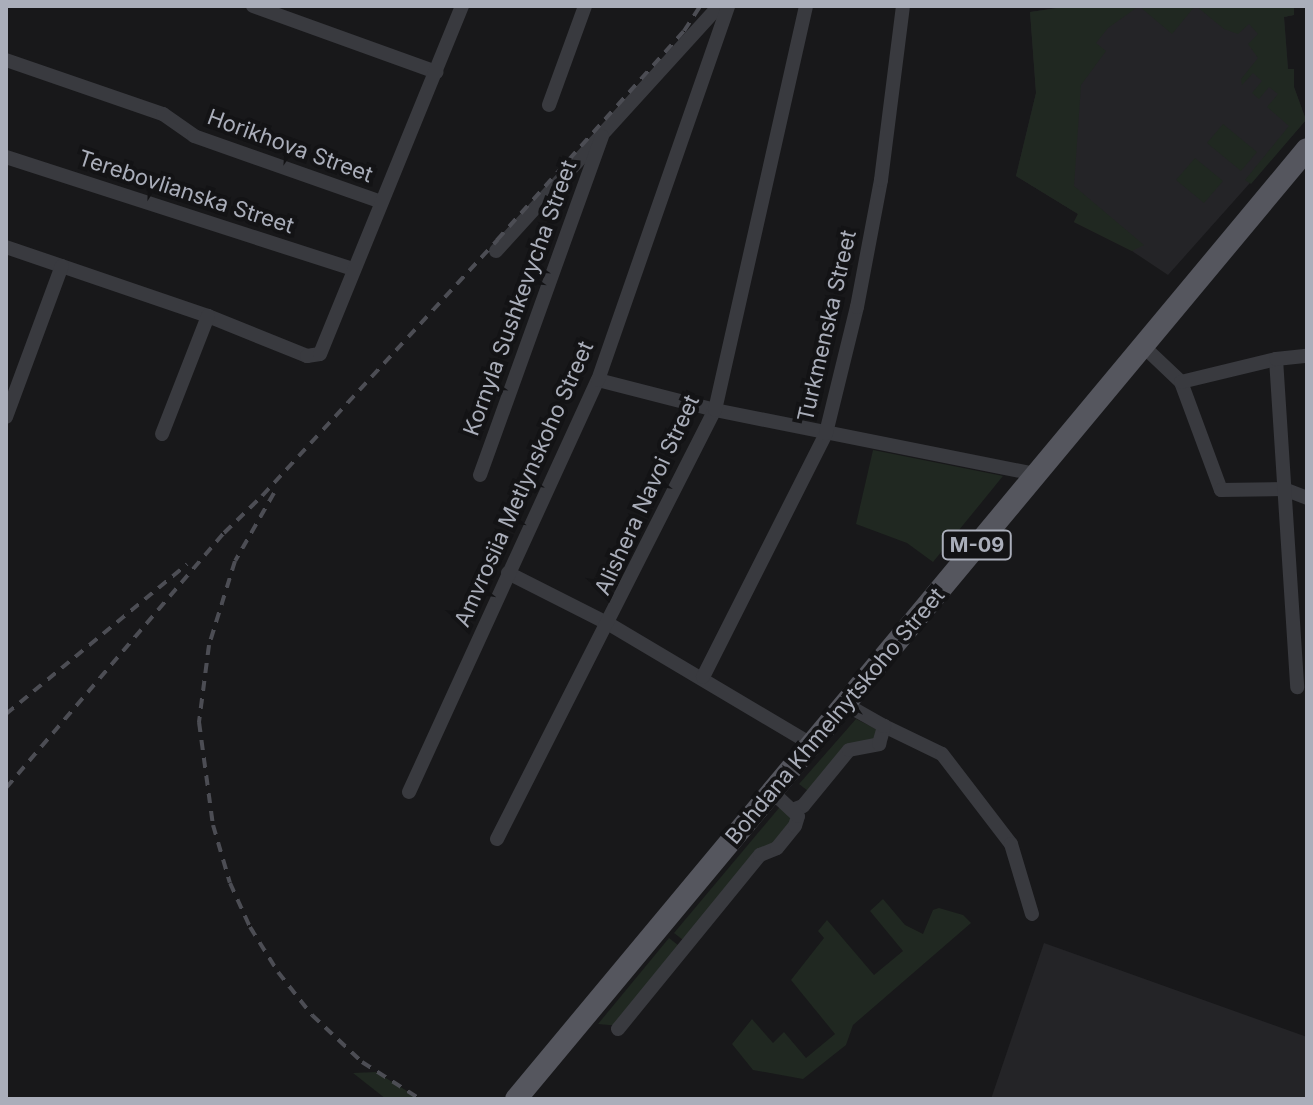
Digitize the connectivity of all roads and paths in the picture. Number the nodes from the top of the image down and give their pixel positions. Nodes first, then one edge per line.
1 (253, 6) edge
2 (462, 6) edge
3 (585, 6) edge
4 (719, 6) edge
5 (728, 6) edge
6 (806, 6) edge
7 (903, 6) edge
8 (6, 60) edge
9 (436, 72) junction
10 (549, 105) dead end
11 (602, 136) junction
12 (1307, 149) edge
13 (6, 157) edge
14 (381, 202) junction
15 (6, 247) edge
16 (496, 251) dead end
17 (62, 266) junction
18 (353, 269) junction
19 (208, 316) junction
20 (1142, 345) junction
21 (1307, 356) edge
22 (1276, 359) junction
23 (598, 380) junction
24 (1181, 382) junction
25 (715, 410) junction
26 (6, 417) edge
27 (826, 433) junction
28 (162, 434) dead end
29 (1035, 474) junction
30 (480, 475) dead end
31 (1284, 489) junction
32 (1307, 498) edge
33 (508, 573) junction
34 (609, 624) junction
35 (1300, 628) edge
36 (703, 677) junction
37 (1297, 687) dead end
38 (845, 704) junction
39 (884, 726) junction
40 (811, 744) junction
41 (409, 792) dead end
42 (772, 792) junction
43 (792, 810) junction
44 (497, 839) dead end
45 (1032, 914) dead end
46 (618, 1029) dead end
47 (516, 1099) edge

1 - 9 street
2 - 9 street
3 - 10 street
4 - 11 street
5 - 23 street, Amvrosiia Metlynskoho Street
6 - 25 street, Alishera Navoi Street
7 - 27 street, Turkmenska Street
8 - 14 street, Horikhova Street
9 - 14 street
11 - 16 street
11 - 30 street, Kornyla Sushkevycha Street
12 - 20 main road, Bohdana Khmelnytskoho Street / М-09
13 - 18 street, Terebovlianska Street
14 - 18 street
15 - 17 street
17 - 19 street
17 - 26 street
18 - 19 street
19 - 28 street
20 - 24 street
20 - 29 main road, Bohdana Khmelnytskoho Street / М-09
21 - 22 street
22 - 24 street
22 - 31 street
23 - 25 street
23 - 33 street, Amvrosiia Metlynskoho Street
24 - 31 street
25 - 27 street
25 - 34 street, Alishera Navoi Street
27 - 29 street
27 - 36 street, Turkmenska Street
29 - 38 main road, Bohdana Khmelnytskoho Street / М-09
31 - 32 street
31 - 35 street
33 - 34 street
33 - 41 street, Amvrosiia Metlynskoho Street
34 - 36 street
34 - 44 street, Alishera Navoi Street
35 - 37 street
36 - 40 street
38 - 39 street
38 - 40 main road, Bohdana Khmelnytskoho Street / М-09
39 - 43 street
39 - 45 street
40 - 42 main road, Bohdana Khmelnytskoho Street / М-09
42 - 43 street
42 - 47 main road, Bohdana Khmelnytskoho Street / М-09
43 - 46 street

